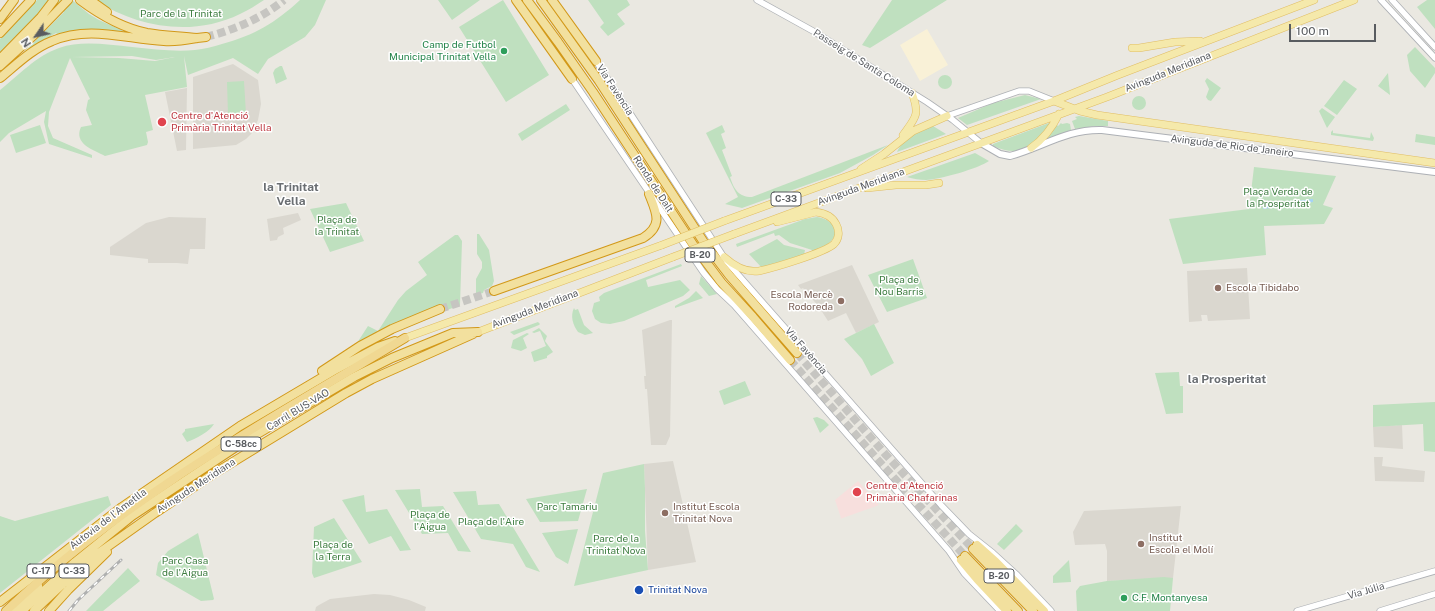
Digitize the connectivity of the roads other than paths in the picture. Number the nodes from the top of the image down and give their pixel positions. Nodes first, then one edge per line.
1 (14, 0) edge
2 (31, 0) edge
3 (68, 0) edge
4 (80, 0) edge
5 (90, 0) edge
6 (516, 0) edge
7 (527, 0) edge
8 (541, 0) edge
9 (552, 0) edge
10 (757, 0) edge
11 (1314, 0) edge
12 (1354, 0) edge
13 (1382, 0) edge
14 (1392, 0) edge
15 (54, 1) edge
16 (0, 19) edge
17 (0, 33) edge
18 (167, 35) junction
19 (1206, 41) junction
20 (1435, 47) edge
21 (1132, 48) dead end
22 (1435, 58) edge
23 (0, 59) edge
24 (596, 61) joint
25 (0, 66) edge
26 (0, 78) edge
27 (572, 79) joint
28 (912, 93) junction
29 (1054, 101) junction
30 (1074, 108) junction
31 (1059, 114) junction
32 (947, 116) junction
33 (967, 132) junction
34 (981, 143) junction
35 (894, 146) junction
36 (1031, 148) junction
37 (1435, 163) edge
38 (1435, 172) edge
39 (847, 177) junction
40 (939, 183) dead end
41 (855, 189) junction
42 (649, 194) junction
43 (746, 230) junction
44 (724, 257) junction
45 (494, 291) tunnel mouth
46 (440, 310) tunnel mouth
47 (478, 332) junction
48 (405, 338) junction
49 (797, 352) tunnel mouth
50 (790, 360) tunnel mouth
51 (281, 401) junction
52 (160, 480) junction
53 (126, 511) junction
54 (120, 538) junction
55 (58, 565) junction
56 (1435, 571) edge
57 (1435, 594) edge
58 (0, 602) edge
59 (6, 611) edge
60 (14, 611) edge
61 (22, 611) edge
62 (34, 611) edge
63 (49, 611) edge
64 (1000, 611) edge
65 (1007, 611) edge
66 (1018, 611) edge
67 (1034, 611) edge
68 (1044, 611) edge
69 (1051, 611) edge
70 (1297, 611) edge
71 (1380, 611) edge

1 - 16 highway
2 - 17 highway
3 - 25 highway
4 - 18 highway
5 - 18 highway
6 - 27 highway
7 - 50 highway, Ronda de Dalt / B-20
8 - 49 highway, Ronda de Dalt / B-20
9 - 24 highway
10 - 28 street, Passeig de Santa Coloma
11 - 19 main road, Avinguda Meridiana
12 - 30 main road, Avinguda Meridiana
13 - 22 street
14 - 20 street
15 - 23 highway
18 - 26 highway
19 - 21 main road
19 - 29 main road, Avinguda Meridiana
24 - 44 street, Via Favència
27 - 42 street
28 - 32 street, Passeig de Santa Coloma
28 - 35 main road
29 - 30 main road, Avinguda de Rio de Janeiro
29 - 32 street
29 - 33 main road, Avinguda Meridiana
30 - 31 main road, Avinguda Meridiana
30 - 37 main road, Avinguda de Rio de Janeiro
31 - 34 main road, Avinguda Meridiana
31 - 36 main road
32 - 33 street, Passeig de Santa Coloma
32 - 35 main road
33 - 34 street
33 - 39 main road, Avinguda Meridiana / C-33
34 - 36 main road, Avinguda de Rio de Janeiro
34 - 41 main road, Avinguda Meridiana
35 - 39 main road
36 - 38 main road, Avinguda de Rio de Janeiro
39 - 48 main road, Avinguda Meridiana / C-33, bridge
40 - 41 main road
41 - 43 main road, Avinguda Meridiana
42 - 45 highway
42 - 64 street
43 - 44 main road
43 - 47 main road, Avinguda Meridiana, bridge
44 - 69 street, Via Favència
46 - 51 highway
47 - 54 highway, Avinguda Meridiana
47 - 61 highway, Carril BUS-VAO / C-58cc
48 - 51 highway
48 - 53 highway
51 - 52 highway, Autovia de l'Ametlla
52 - 53 highway
52 - 58 highway, Autovia de l'Ametlla / C-17
53 - 55 highway
54 - 62 highway, C-33
54 - 63 highway
55 - 59 highway
55 - 60 highway
56 - 70 street, Via Júlia
57 - 71 street
65 - 66 highway, B-20
67 - 68 highway, B-20

